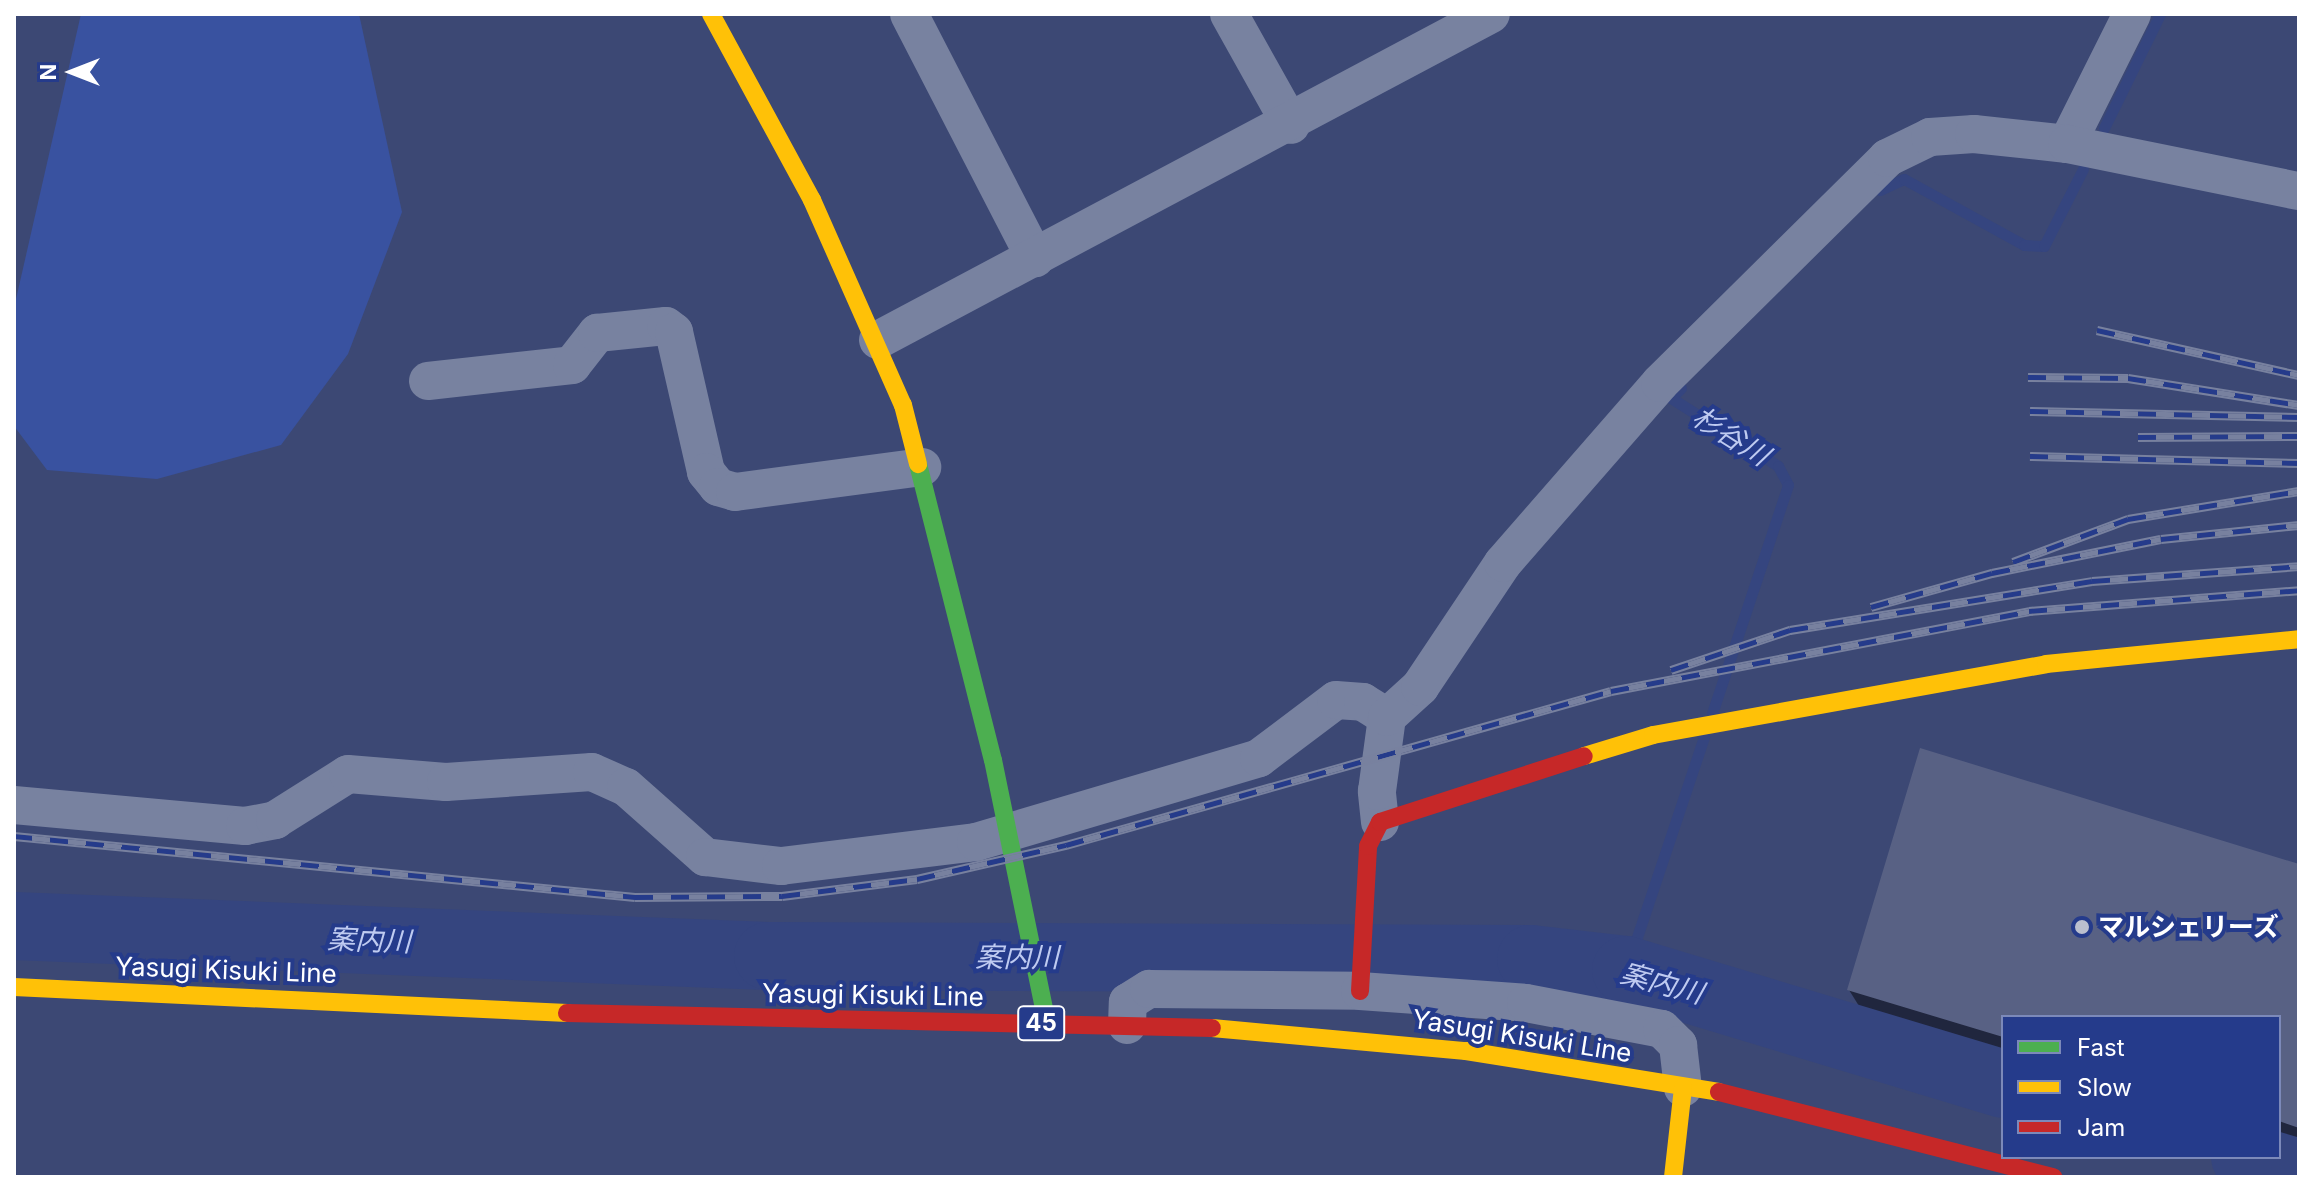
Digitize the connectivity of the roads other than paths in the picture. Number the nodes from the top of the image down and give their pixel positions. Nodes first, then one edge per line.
1 (711, 14) edge
2 (909, 14) edge
3 (1229, 14) edge
4 (1491, 14) edge
5 (2132, 14) edge
6 (1291, 125) junction
7 (2067, 144) junction
8 (2299, 191) edge
9 (1035, 258) junction
10 (878, 340) junction
11 (428, 381) dead end
12 (922, 467) junction
13 (2299, 639) edge
14 (1387, 717) junction
15 (14, 805) edge
16 (1380, 822) junction
17 (1360, 980) junction
18 (14, 987) edge
19 (1047, 1023) junction
20 (1127, 1025) junction
21 (1683, 1088) junction
22 (1674, 1173) edge
23 (2053, 1177) edge

1 - 10 street
2 - 9 street
3 - 6 street
4 - 6 street
5 - 7 street
6 - 9 street
7 - 8 street
7 - 14 street
9 - 10 street
10 - 12 street
11 - 12 street
12 - 19 street
13 - 16 street
14 - 15 street
14 - 16 street
16 - 17 street
17 - 20 street
17 - 21 street
18 - 19 street, Yasugi Kisuki Line / 45
19 - 20 street, Yasugi Kisuki Line / 45
20 - 21 street, Yasugi Kisuki Line / 45
21 - 22 street
21 - 23 street, Yasugi Kisuki Line / 45

